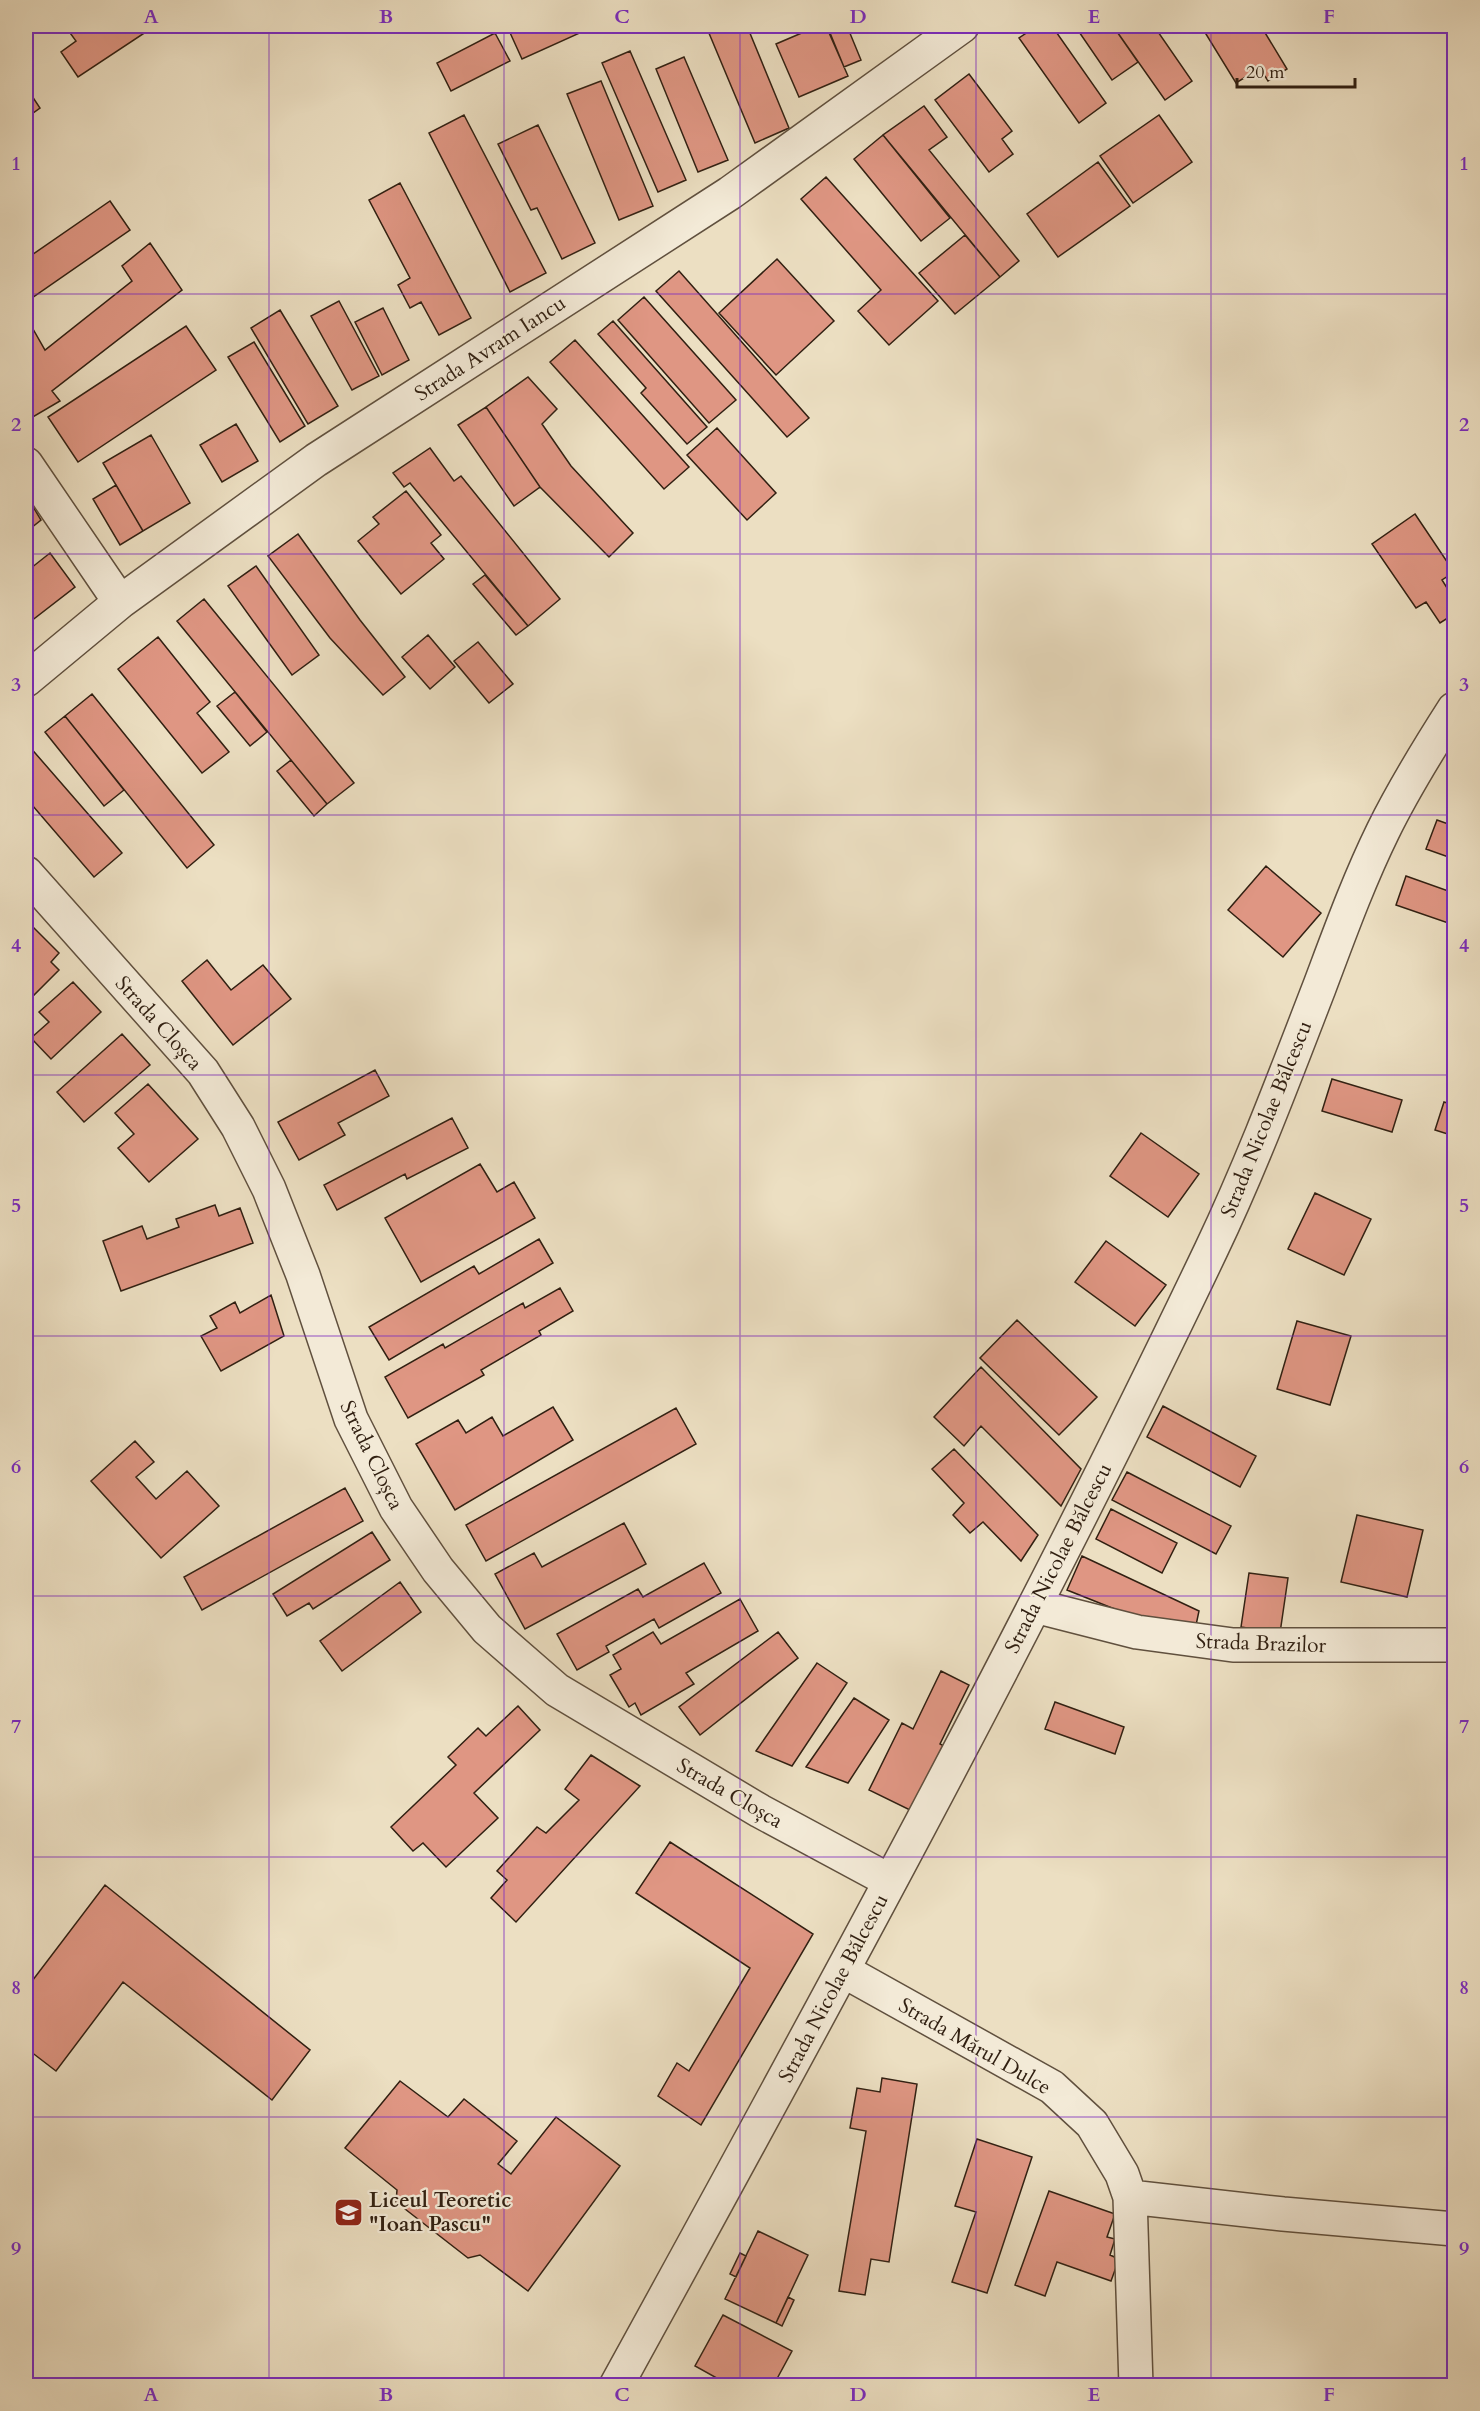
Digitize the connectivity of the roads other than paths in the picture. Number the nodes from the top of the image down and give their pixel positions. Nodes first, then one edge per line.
1 (962, 26) edge
2 (26, 464) edge
3 (120, 602) junction
4 (26, 680) edge
5 (1455, 709) edge
6 (26, 873) edge
7 (1035, 1606) junction
8 (1455, 1646) edge
9 (890, 1881) junction
10 (843, 1971) junction
11 (1130, 2197) junction
12 (1455, 2229) edge
13 (616, 2385) edge
14 (1136, 2385) edge

1 - 3 street, Strada Avram Iancu
2 - 3 street
3 - 4 street, Strada Avram Iancu
5 - 7 street, Strada Nicolae Bălcescu
6 - 9 street, Strada Cloșca
7 - 8 street, Strada Brazilor
7 - 9 street, Strada Nicolae Bălcescu
9 - 10 street, Strada Nicolae Bălcescu
10 - 11 street, Strada Mărul Dulce
10 - 13 street, Strada Nicolae Bălcescu
11 - 12 street
11 - 14 street, Strada Mărul Dulce

